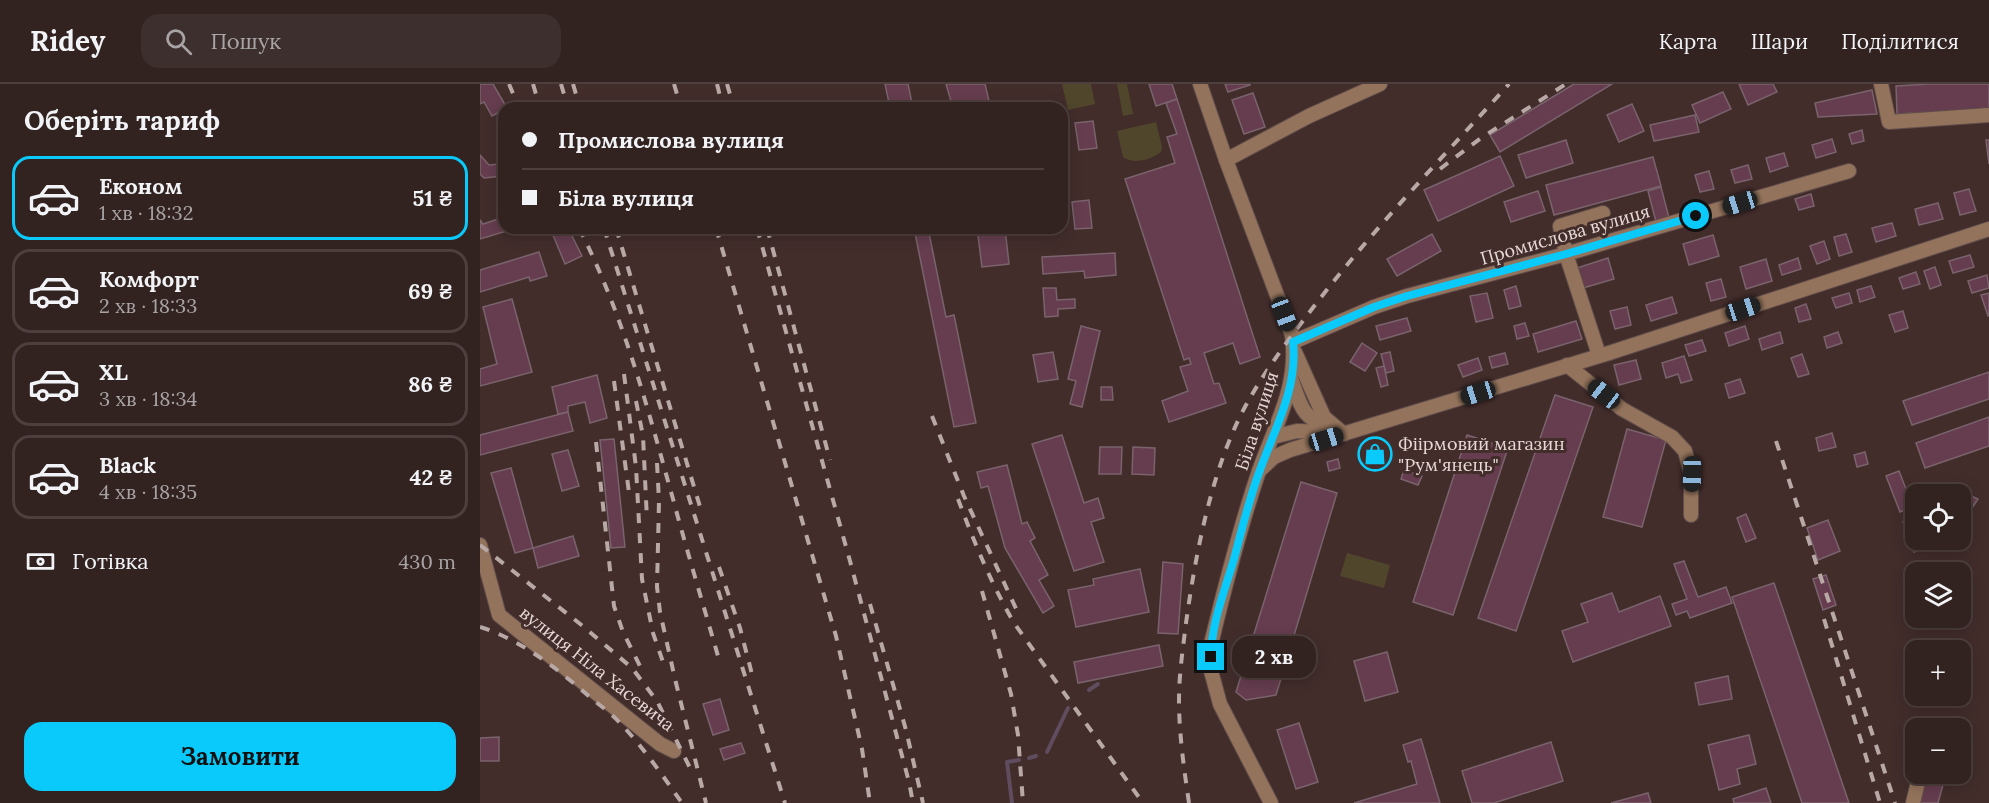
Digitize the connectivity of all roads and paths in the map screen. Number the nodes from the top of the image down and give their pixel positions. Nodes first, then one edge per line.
1 (1200, 84) edge
2 (1380, 84) edge
3 (1881, 84) edge
4 (1989, 115) edge
5 (1226, 160) junction
6 (1849, 171) dead end
7 (1603, 213) dead end
8 (1989, 229) edge
9 (1566, 254) junction
10 (1294, 346) junction
11 (1599, 356) junction
12 (1567, 366) junction
13 (1292, 381) junction
14 (1344, 434) junction
15 (1273, 437) junction
16 (1259, 471) junction
17 (1691, 515) dead end
18 (480, 545) edge
19 (674, 751) dead end
20 (1918, 784) edge
21 (1270, 803) edge
22 (1913, 803) edge

1 - 5 street, Біла вулиця
2 - 5 street
3 - 4 street
5 - 10 street, Біла вулиця
6 - 9 street, Промислова вулиця
7 - 9 street
8 - 11 street
9 - 10 street, Промислова вулиця
9 - 11 street
10 - 13 street, Біла вулиця
10 - 14 street
11 - 12 street
12 - 14 street
12 - 17 street
13 - 14 street
13 - 15 street, Біла вулиця
14 - 15 street
14 - 16 street
15 - 16 street, Біла вулиця
16 - 21 street, Біла вулиця
18 - 19 street, вулиця Ніла Хасевича
20 - 22 street

